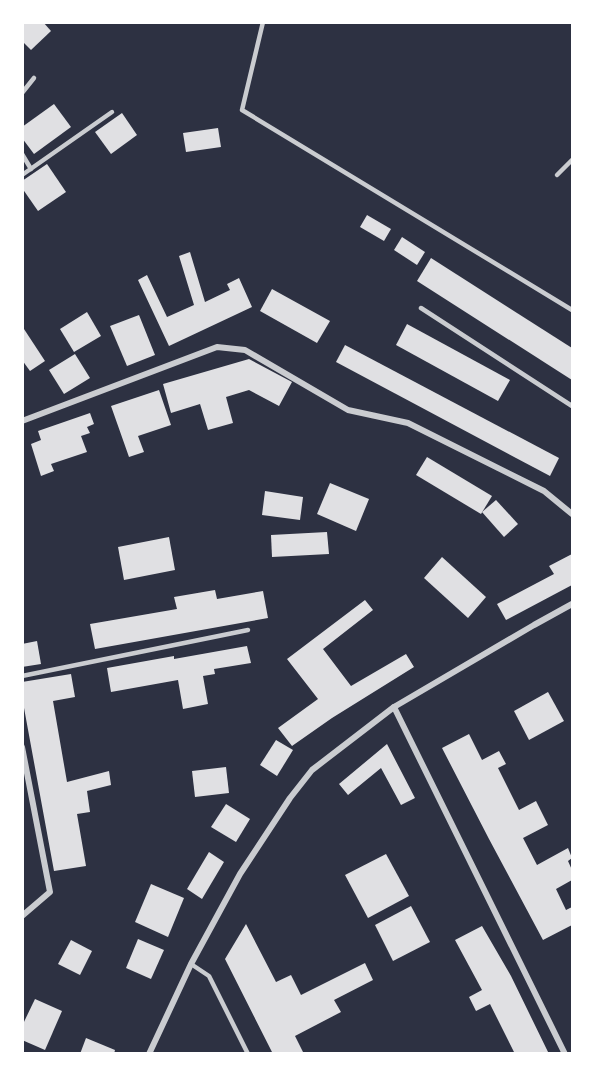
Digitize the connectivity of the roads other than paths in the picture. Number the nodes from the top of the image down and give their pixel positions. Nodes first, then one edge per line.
1 (263, 22) edge
2 (34, 78) dead end
3 (22, 93) edge
4 (112, 112) dead end
5 (22, 154) edge
6 (573, 160) edge
7 (31, 169) junction
8 (22, 175) edge
9 (557, 175) dead end
10 (421, 309) dead end
11 (573, 310) edge
12 (573, 406) edge
13 (22, 421) edge
14 (573, 514) edge
15 (573, 604) edge
16 (248, 630) dead end
17 (22, 676) edge
18 (394, 707) junction
19 (22, 747) edge
20 (22, 916) edge
21 (191, 964) junction
22 (148, 1053) edge
23 (248, 1053) edge
24 (565, 1053) edge

1 - 11 lane
2 - 3 lane
4 - 7 lane
5 - 7 lane
6 - 9 lane
7 - 8 lane
10 - 12 lane
13 - 14 street
15 - 18 street
16 - 17 lane
18 - 21 street
18 - 24 street
19 - 20 street
21 - 22 street
21 - 23 lane

